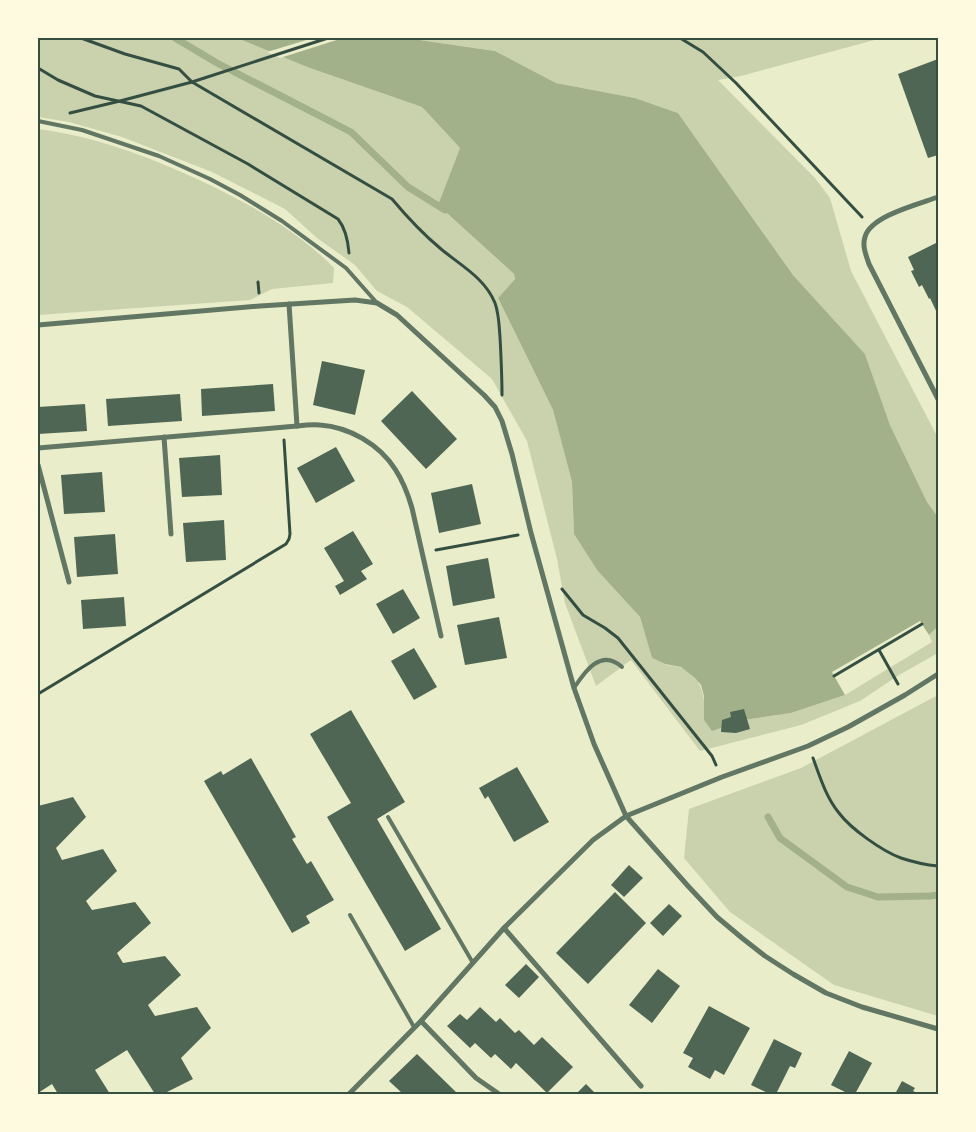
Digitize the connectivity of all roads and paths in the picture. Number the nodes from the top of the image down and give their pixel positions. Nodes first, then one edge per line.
1 (81, 38) edge
2 (328, 38) edge
3 (680, 38) edge
4 (38, 68) edge
5 (192, 82) junction
6 (120, 101) junction
7 (38, 121) edge
8 (47, 122) junction
9 (938, 197) edge
10 (870, 226) junction
11 (346, 268) junction
12 (377, 303) junction
13 (289, 304) junction
14 (38, 325) edge
15 (938, 399) edge
16 (502, 421) junction
17 (297, 426) junction
18 (283, 427) junction
19 (164, 437) junction
20 (38, 448) edge
21 (38, 465) edge
22 (531, 533) junction
23 (171, 534) dead end
24 (422, 553) junction
25 (69, 582) dead end
26 (560, 587) dead end
27 (922, 624) dead end
28 (441, 636) dead end
29 (879, 650) junction
30 (622, 666) dead end
31 (938, 674) edge
32 (834, 676) dead end
33 (574, 688) junction
34 (38, 694) edge
35 (905, 695) junction
36 (808, 746) junction
37 (722, 777) junction
38 (626, 816) junction
39 (388, 817) dead end
40 (938, 866) edge
41 (350, 916) dead end
42 (504, 928) junction
43 (473, 963) junction
44 (421, 1021) junction
45 (414, 1027) junction
46 (938, 1029) edge
47 (641, 1086) dead end
48 (349, 1094) edge
49 (500, 1094) edge

1 - 5 path
2 - 5 path
3 - 10 path
4 - 6 path
5 - 6 path
5 - 16 path
6 - 8 path
6 - 11 path
7 - 8 lane
8 - 11 lane
9 - 10 street
10 - 15 street
11 - 12 lane
12 - 13 street
12 - 16 street
13 - 14 street
13 - 17 street
16 - 22 street
17 - 18 street
17 - 24 street
18 - 19 street
18 - 34 path
19 - 20 street
19 - 23 street
21 - 25 street
22 - 24 path
22 - 33 street
24 - 28 street
26 - 37 path
27 - 29 path
29 - 32 path
29 - 35 path
30 - 33 lane
31 - 35 street
33 - 38 street
35 - 36 street
36 - 37 street
36 - 40 path
37 - 38 street
38 - 42 street
38 - 46 street
39 - 43 lane
41 - 45 lane
42 - 43 street
42 - 47 street
43 - 44 street
44 - 45 street
44 - 49 street
45 - 48 street

